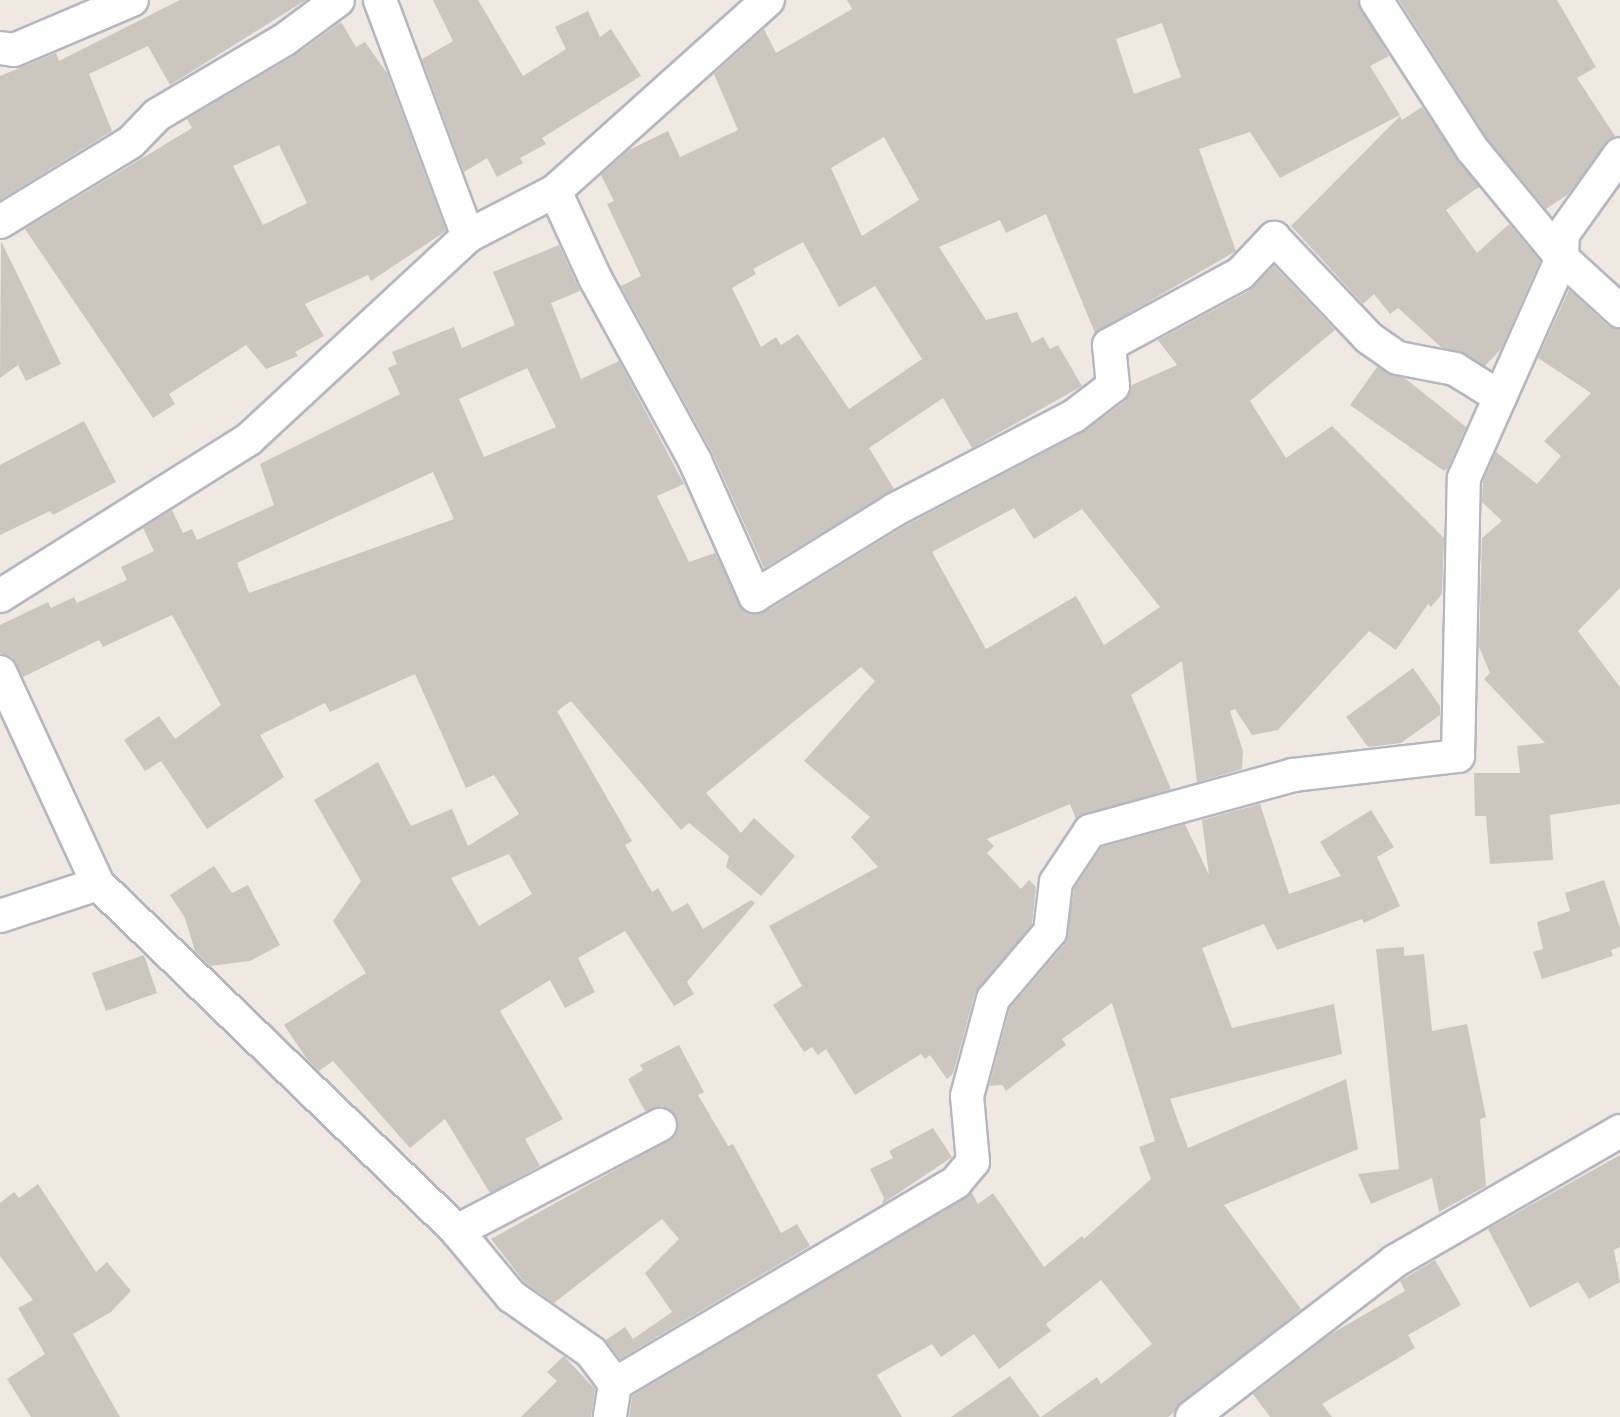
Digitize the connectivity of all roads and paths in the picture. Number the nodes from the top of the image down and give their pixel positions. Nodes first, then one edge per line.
1 (132, 0) edge
2 (338, 0) edge
3 (380, 0) edge
4 (768, 0) edge
5 (1376, 0) edge
6 (0, 48) edge
7 (1620, 154) edge
8 (555, 191) junction
9 (0, 222) edge
10 (468, 236) junction
11 (1562, 258) junction
12 (1620, 311) edge
13 (1500, 397) junction
14 (0, 596) edge
15 (0, 672) edge
16 (98, 884) junction
17 (0, 916) edge
18 (660, 1125) dead end
19 (1620, 1131) edge
20 (457, 1231) junction
21 (615, 1384) junction
22 (610, 1417) edge
23 (1192, 1417) edge

1 - 6 street
2 - 9 street
3 - 10 street
4 - 8 street
5 - 11 street
7 - 11 street
8 - 10 street
8 - 13 street
10 - 14 street
11 - 12 street
11 - 13 street
13 - 21 street
15 - 16 street
16 - 17 street
16 - 20 street
18 - 20 street
19 - 23 street
20 - 21 street
21 - 22 street

